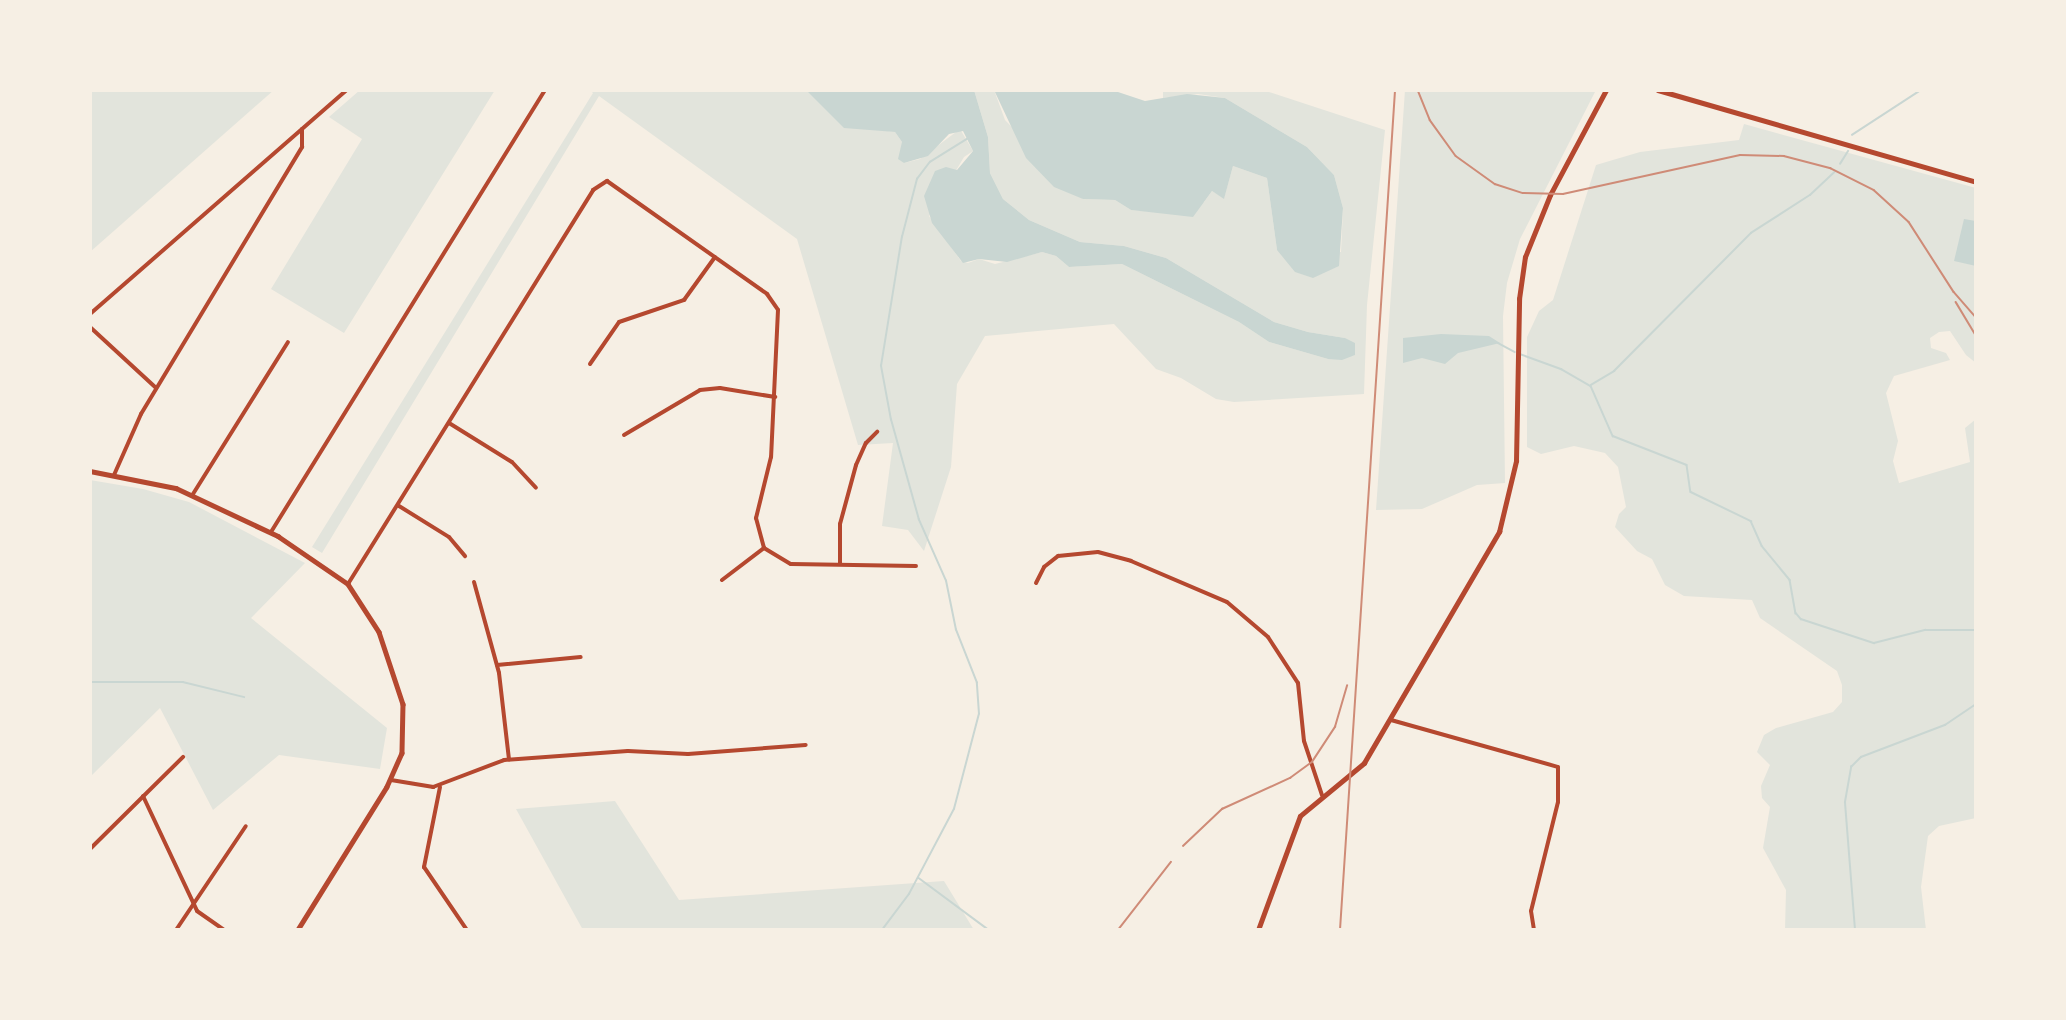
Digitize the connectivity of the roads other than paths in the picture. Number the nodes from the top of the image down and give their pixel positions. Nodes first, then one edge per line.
1 (346, 90) edge
2 (545, 90) edge
3 (1606, 90) edge
4 (1659, 90) edge
5 (302, 129) junction
6 (1976, 182) edge
7 (715, 257) junction
8 (90, 314) edge
9 (90, 327) edge
10 (288, 342) dead end
11 (590, 364) dead end
12 (156, 388) junction
13 (776, 397) junction
14 (449, 423) junction
15 (877, 432) dead end
16 (624, 435) dead end
17 (90, 471) edge
18 (114, 475) junction
19 (536, 488) dead end
20 (193, 494) junction
21 (399, 506) junction
22 (271, 532) junction
23 (764, 548) junction
24 (465, 556) dead end
25 (840, 563) junction
26 (916, 566) dead end
27 (722, 580) dead end
28 (474, 582) dead end
29 (348, 584) junction
30 (1036, 584) dead end
31 (581, 657) dead end
32 (497, 665) junction
33 (1391, 720) junction
34 (806, 745) dead end
35 (183, 757) dead end
36 (509, 759) junction
37 (391, 780) junction
38 (440, 787) junction
39 (1322, 795) junction
40 (143, 796) junction
41 (246, 826) dead end
42 (90, 849) edge
43 (195, 903) junction
44 (176, 930) edge
45 (224, 930) edge
46 (298, 930) edge
47 (467, 930) edge
48 (1258, 930) edge
49 (1534, 930) edge

1 - 5 street
2 - 22 street
3 - 33 street
4 - 6 street
5 - 8 street
5 - 12 street
7 - 11 street
7 - 13 street
7 - 14 street
9 - 12 street
10 - 20 street
12 - 18 street
13 - 16 street
13 - 23 street
14 - 19 street
14 - 21 street
15 - 25 street
17 - 18 street
18 - 20 street
20 - 22 street
21 - 24 street
21 - 29 street
22 - 29 street
23 - 25 street
23 - 27 street
25 - 26 street
28 - 32 street
29 - 37 street
30 - 39 street
31 - 32 street
32 - 36 street
33 - 39 street
33 - 49 street
34 - 36 street
35 - 40 street
36 - 38 street
37 - 38 street
37 - 46 street
38 - 47 street
39 - 48 street
40 - 42 street
40 - 43 street
41 - 43 street
43 - 44 street
43 - 45 street

